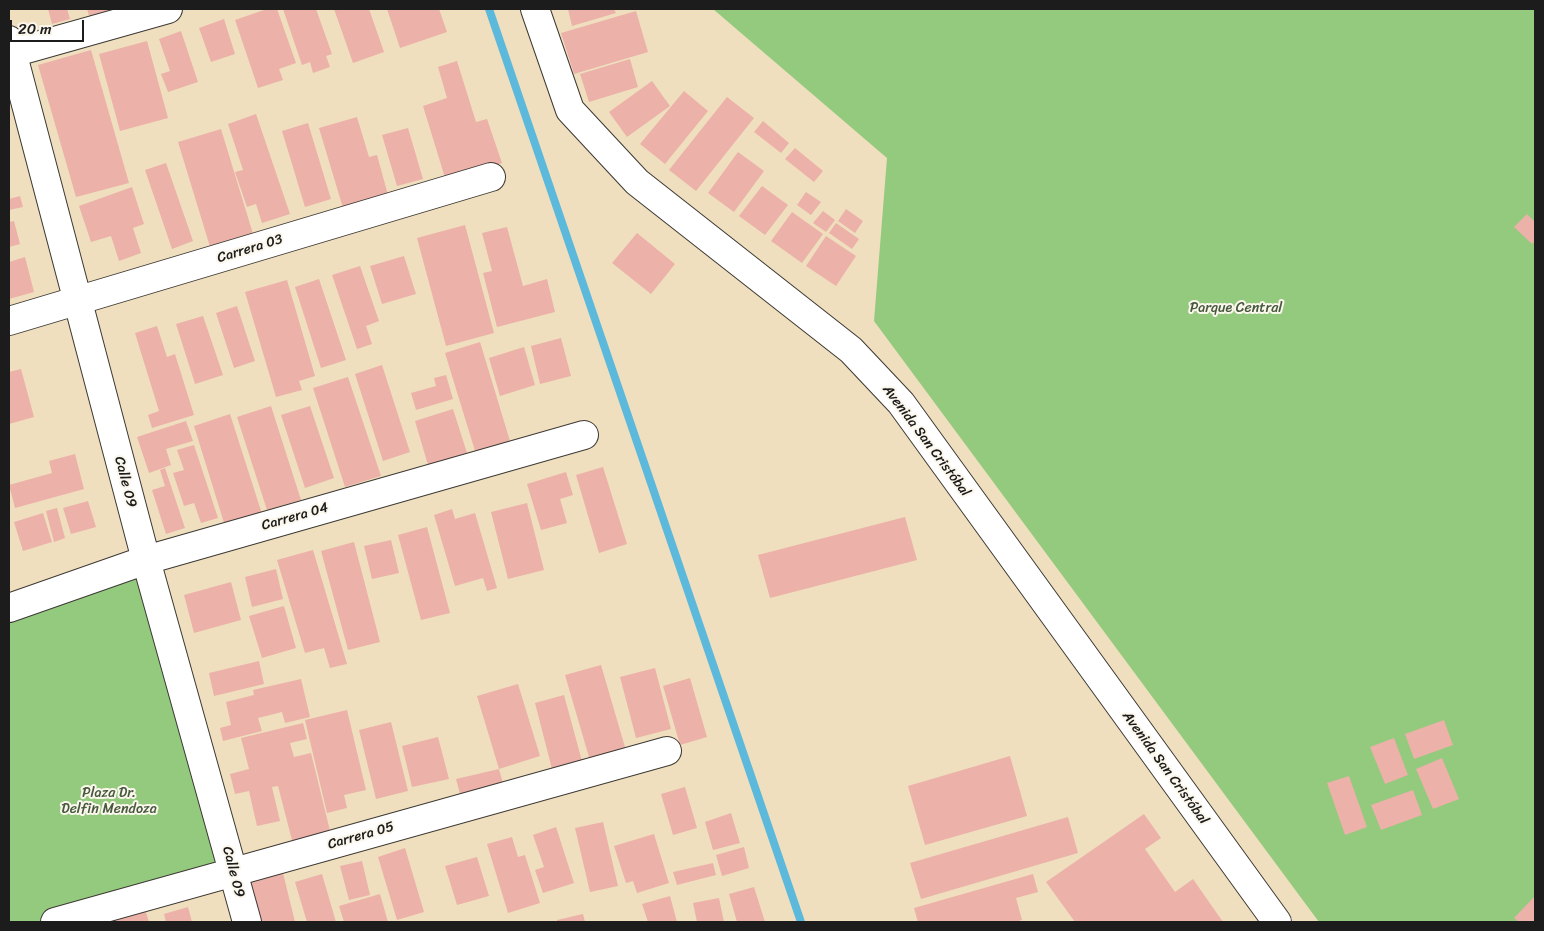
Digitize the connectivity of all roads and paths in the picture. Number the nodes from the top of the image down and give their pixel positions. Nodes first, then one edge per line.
1 (168, 9) edge
2 (535, 9) edge
3 (11, 46) edge
4 (491, 177) dead end
5 (78, 302) junction
6 (9, 321) edge
7 (584, 435) dead end
8 (146, 560) junction
9 (9, 608) edge
10 (667, 751) dead end
11 (234, 872) junction
12 (55, 922) edge
13 (247, 922) edge
14 (1277, 922) edge

1 - 3 street
2 - 14 street, Avenida San Cristóbal
3 - 5 street, Calle 09
4 - 5 street, Carrera 03
5 - 6 street, Carrera 03
5 - 8 street, Calle 09
7 - 8 street, Carrera 04
8 - 9 street, Carrera 04
8 - 11 street, Calle 09
10 - 11 street, Carrera 05
11 - 12 street, Carrera 05
11 - 13 street, Calle 09

